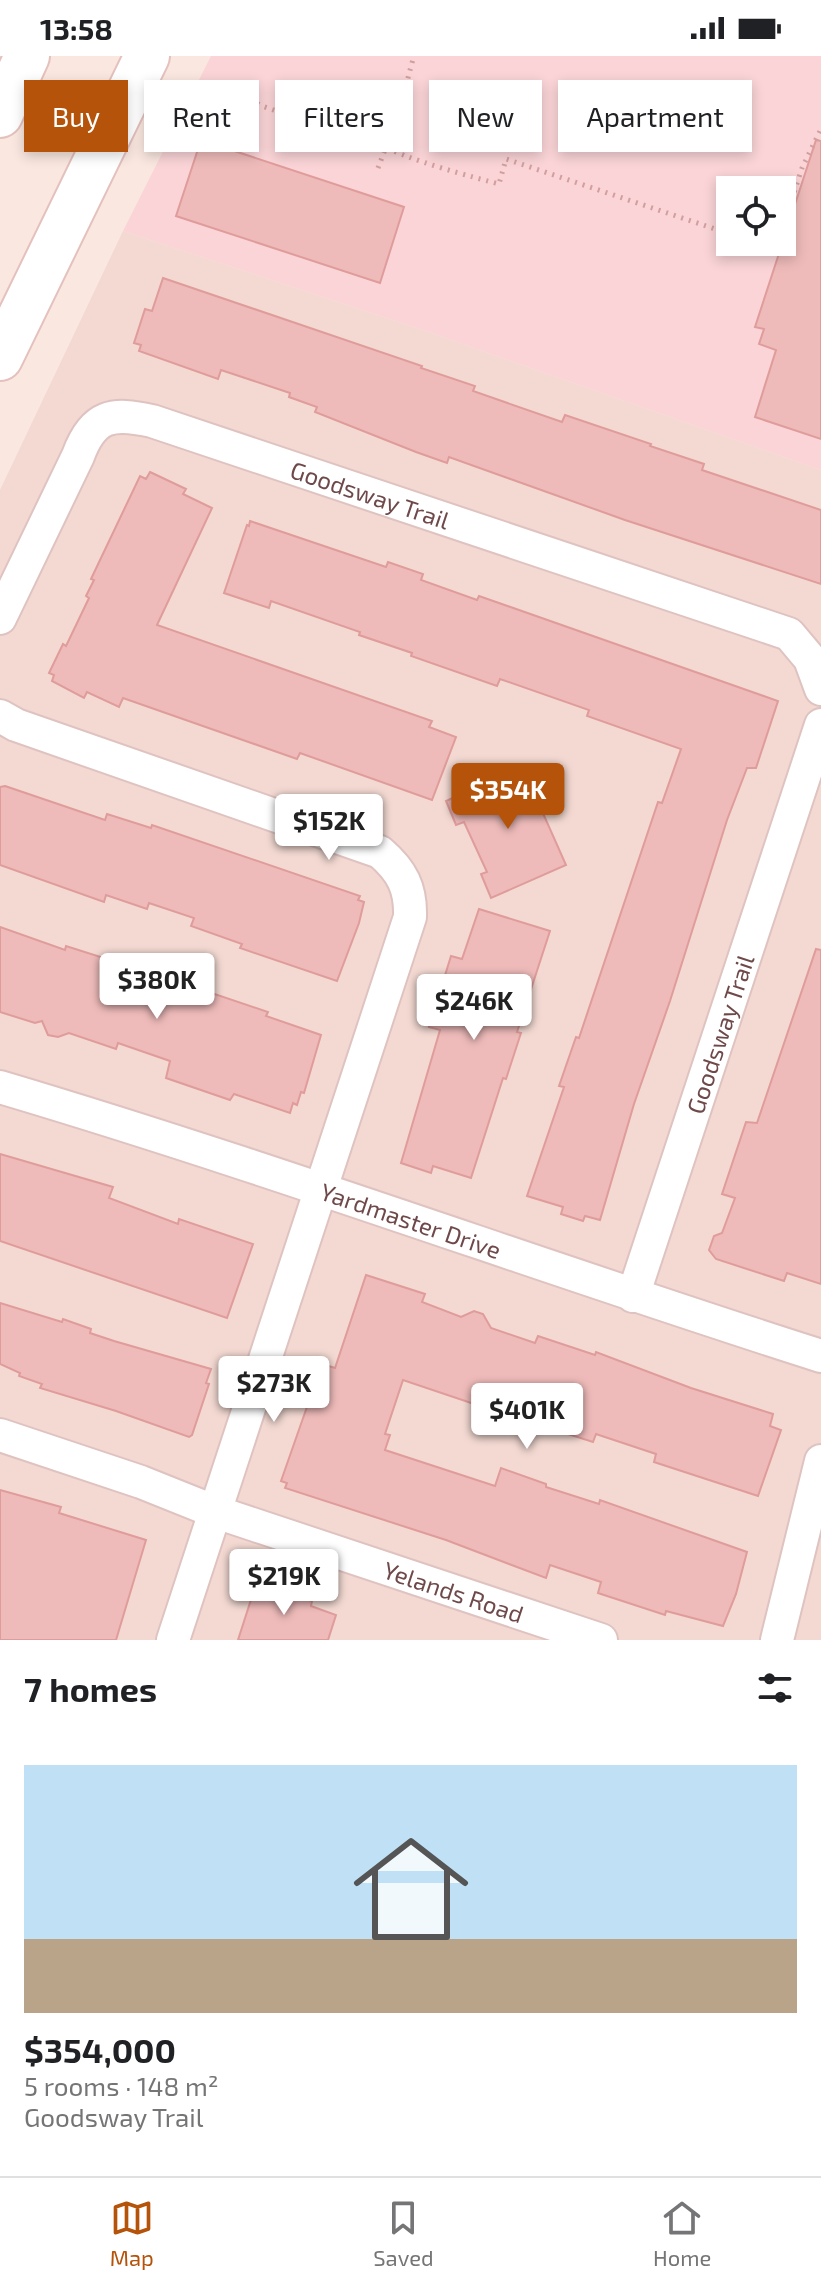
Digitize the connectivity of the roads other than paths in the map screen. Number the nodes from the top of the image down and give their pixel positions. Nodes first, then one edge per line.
1 (27, 56) edge
2 (147, 56) edge
3 (0, 115) edge
4 (0, 358) edge
5 (0, 618) edge
6 (821, 689) edge
7 (0, 716) edge
8 (821, 725) edge
9 (0, 1087) edge
10 (320, 1190) junction
11 (633, 1296) junction
12 (821, 1356) edge
13 (0, 1435) edge
14 (821, 1461) edge
15 (216, 1512) junction
16 (173, 1640) edge
17 (601, 1640) edge
18 (777, 1640) edge

1 - 3 main road
2 - 4 main road
5 - 6 street, Goodsway Trail
7 - 10 street
8 - 11 street, Goodsway Trail
9 - 10 street, Yardmaster Drive
10 - 11 street, Yardmaster Drive
10 - 15 street
11 - 12 street, Yardmaster Drive
13 - 15 street, Yelands Road
14 - 18 street
15 - 16 street
15 - 17 street, Yelands Road

